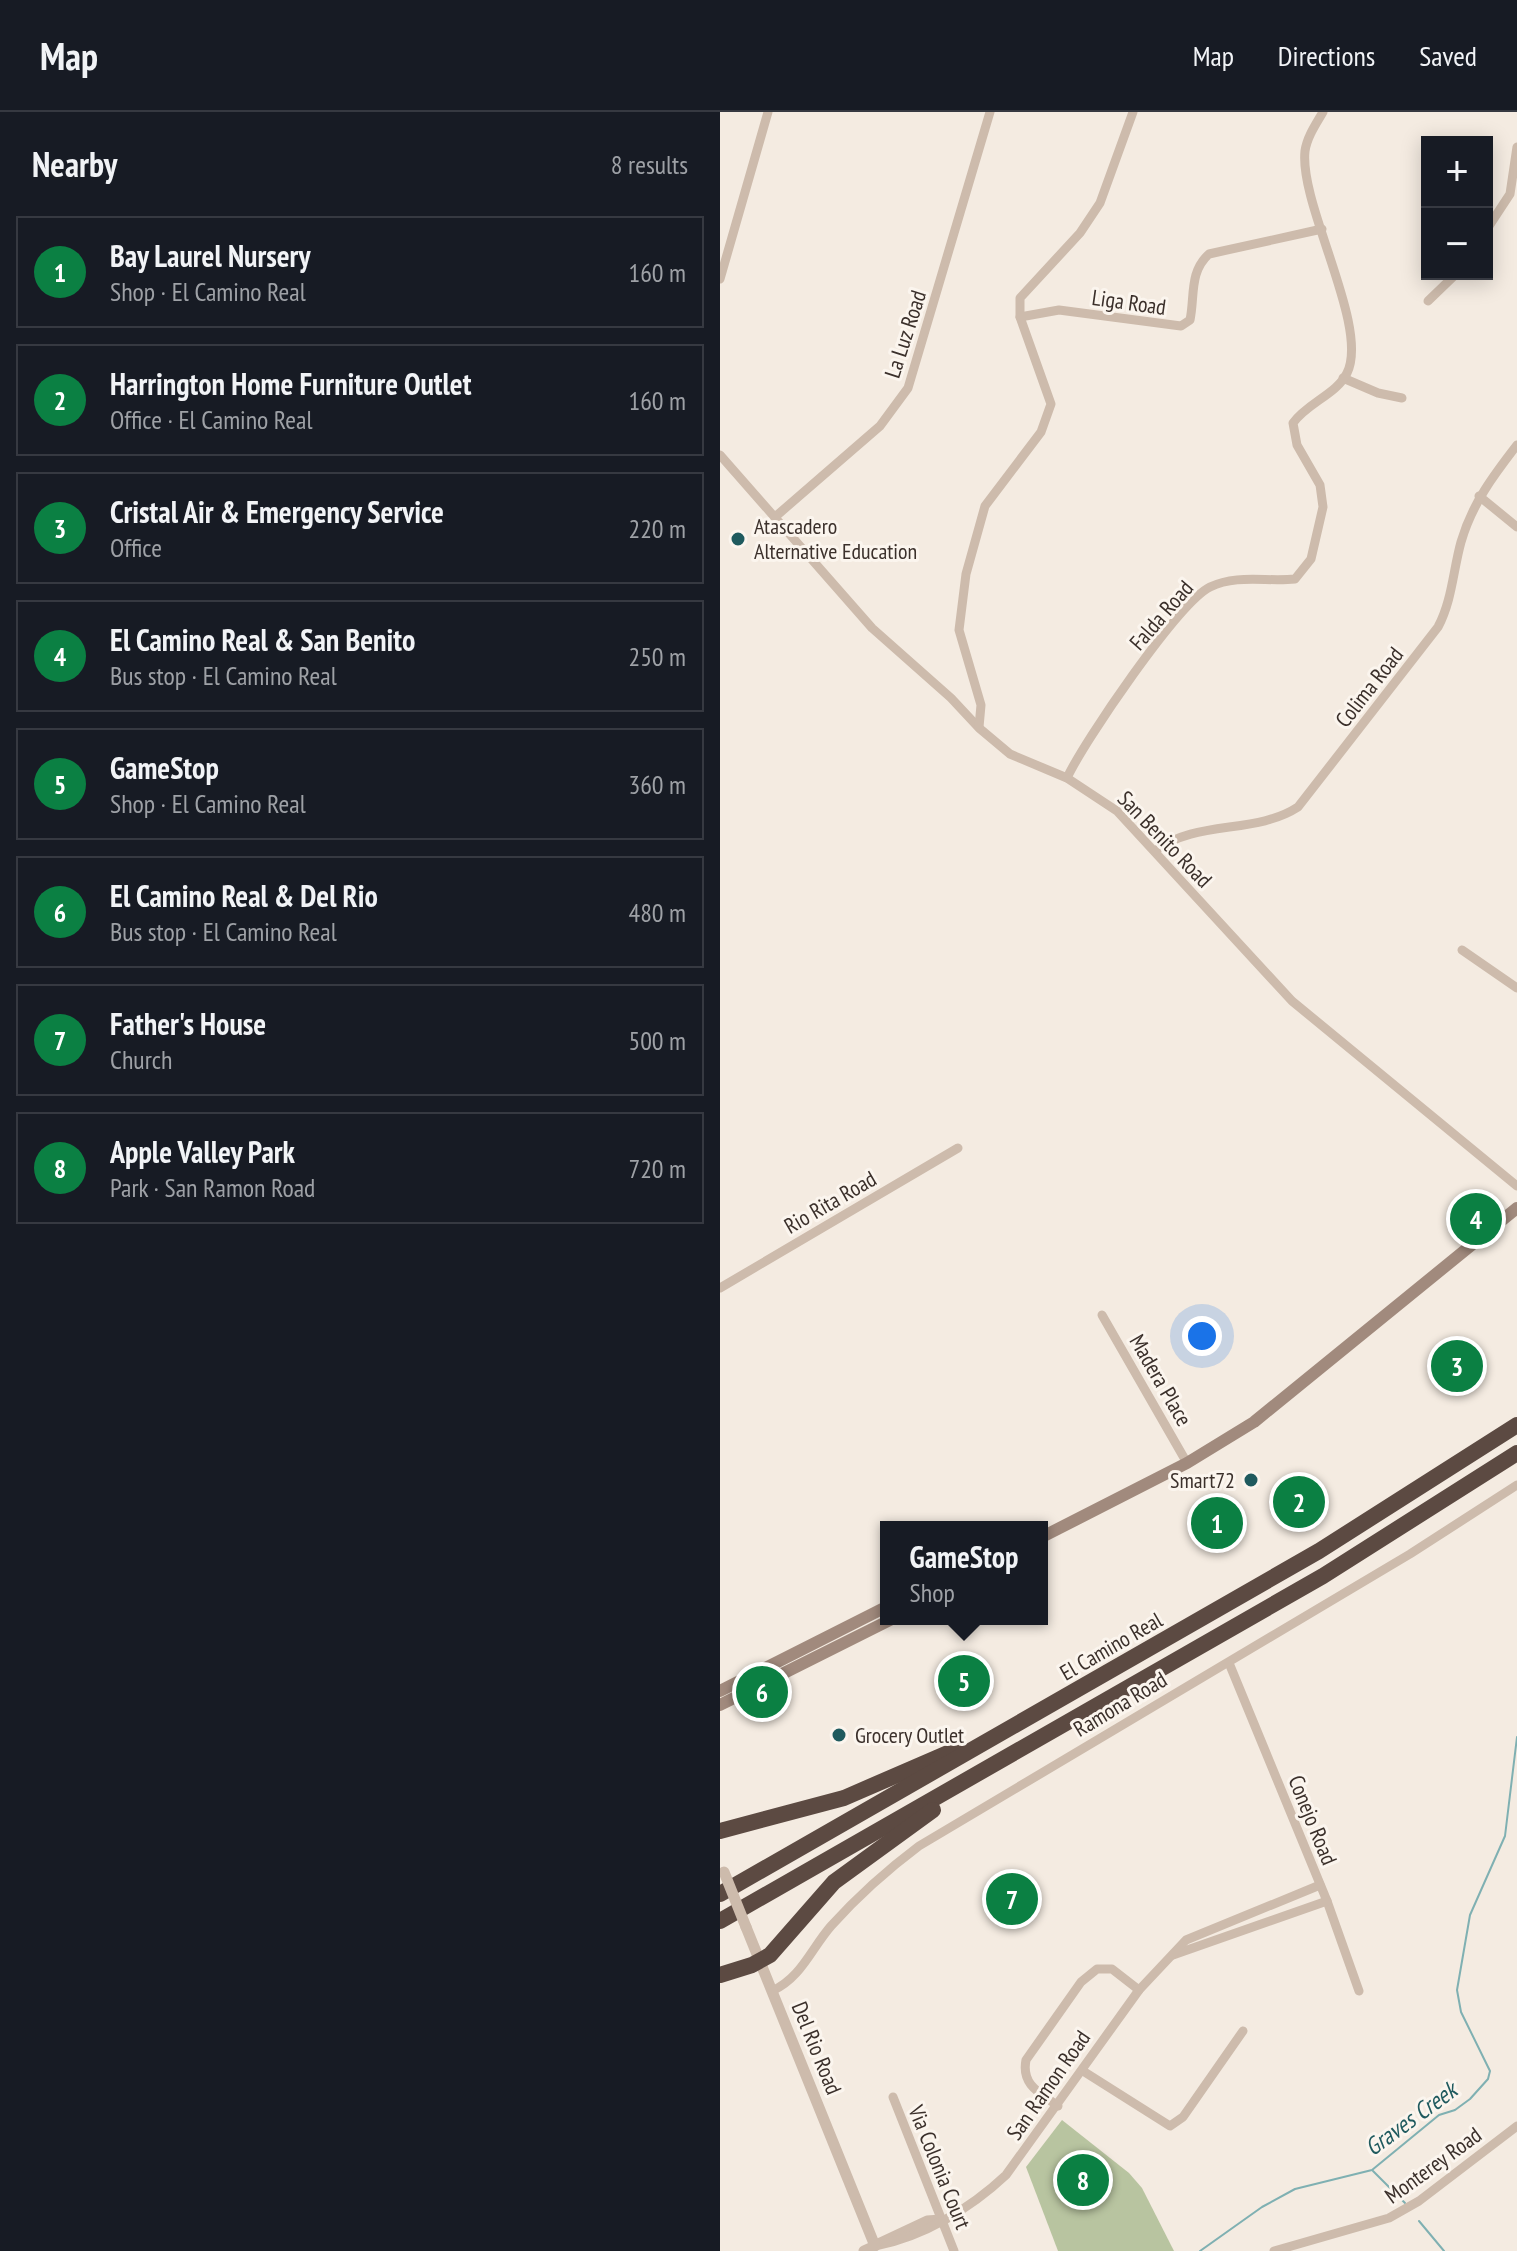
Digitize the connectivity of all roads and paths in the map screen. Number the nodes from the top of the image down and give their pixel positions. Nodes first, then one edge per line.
1 (768, 112) edge
2 (990, 112) edge
3 (1133, 112) edge
4 (1323, 112) edge
5 (1517, 147) edge
6 (1493, 220) edge
7 (1322, 229) junction
8 (720, 279) edge
9 (1450, 280) edge
10 (1428, 301) dead end
11 (1020, 317) junction
12 (1343, 378) junction
13 (1402, 398) dead end
14 (1517, 445) edge
15 (720, 455) edge
16 (1479, 496) junction
17 (775, 517) junction
18 (1517, 527) edge
19 (979, 728) junction
20 (1067, 778) junction
21 (1155, 851) junction
22 (1462, 950) dead end
23 (1517, 988) edge
24 (958, 1148) dead end
25 (1517, 1186) edge
26 (1517, 1208) edge
27 (720, 1288) edge
28 (1102, 1315) dead end
29 (1517, 1425) edge
30 (1517, 1453) edge
31 (1187, 1463) junction
32 (1517, 1485) edge
33 (1048, 1534) edge
34 (880, 1610) edge
35 (880, 1625) edge
36 (1229, 1663) junction
37 (720, 1691) edge
38 (720, 1705) edge
39 (1025, 1720) junction
40 (968, 1780) junction
41 (720, 1831) edge
42 (722, 1866) edge
43 (1320, 1885) junction
44 (720, 1894) edge
45 (1327, 1901) junction
46 (720, 1921) edge
47 (1170, 1956) junction
48 (760, 1962) junction
49 (720, 1975) edge
50 (1139, 1990) junction
51 (772, 1991) junction
52 (1359, 1991) dead end
53 (1243, 2031) dead end
54 (1083, 2071) junction
55 (893, 2097) dead end
56 (1058, 2106) junction
57 (1517, 2126) edge
58 (941, 2219) junction
59 (872, 2249) edge
60 (954, 2251) edge
61 (1274, 2251) edge

1 - 8 street
2 - 17 street, La Luz Road
3 - 11 street
4 - 7 street
5 - 6 street
7 - 11 street, Liga Road
7 - 12 street
9 - 10 street
11 - 19 street
12 - 13 street
12 - 20 street, Falda Road
14 - 16 street, Colima Road
15 - 17 street, San Benito Road
16 - 18 street
16 - 21 street, Colima Road
17 - 19 street, San Benito Road
19 - 20 street, San Benito Road
20 - 21 street, San Benito Road
21 - 25 street, San Benito Road
22 - 23 street
24 - 27 street, Rio Rita Road
26 - 31 main road
28 - 31 street, Madera Place
29 - 39 highway, El Camino Real
30 - 40 highway, El Camino Real
31 - 33 main road
32 - 36 street, Ramona Road
34 - 37 main road
35 - 38 main road
36 - 43 street, Conejo Road
36 - 51 street, Ramona Road
39 - 41 highway
39 - 44 highway, El Camino Real
40 - 46 highway, El Camino Real
40 - 48 highway
42 - 48 street, Del Rio Road, bridge
43 - 45 street, Conejo Road
43 - 47 street, San Ramon Road
45 - 47 street
45 - 52 street, Conejo Road
47 - 50 street, San Ramon Road
48 - 49 highway
48 - 51 street, Del Rio Road
50 - 54 street, San Ramon Road
50 - 56 street
51 - 59 street, Del Rio Road
53 - 54 street
54 - 56 street, San Ramon Road
55 - 58 street, Via Colonia Court
56 - 58 street, San Ramon Road
57 - 61 street, Monterey Road
58 - 59 street, San Ramon Road
58 - 60 street, Via Colonia Court

